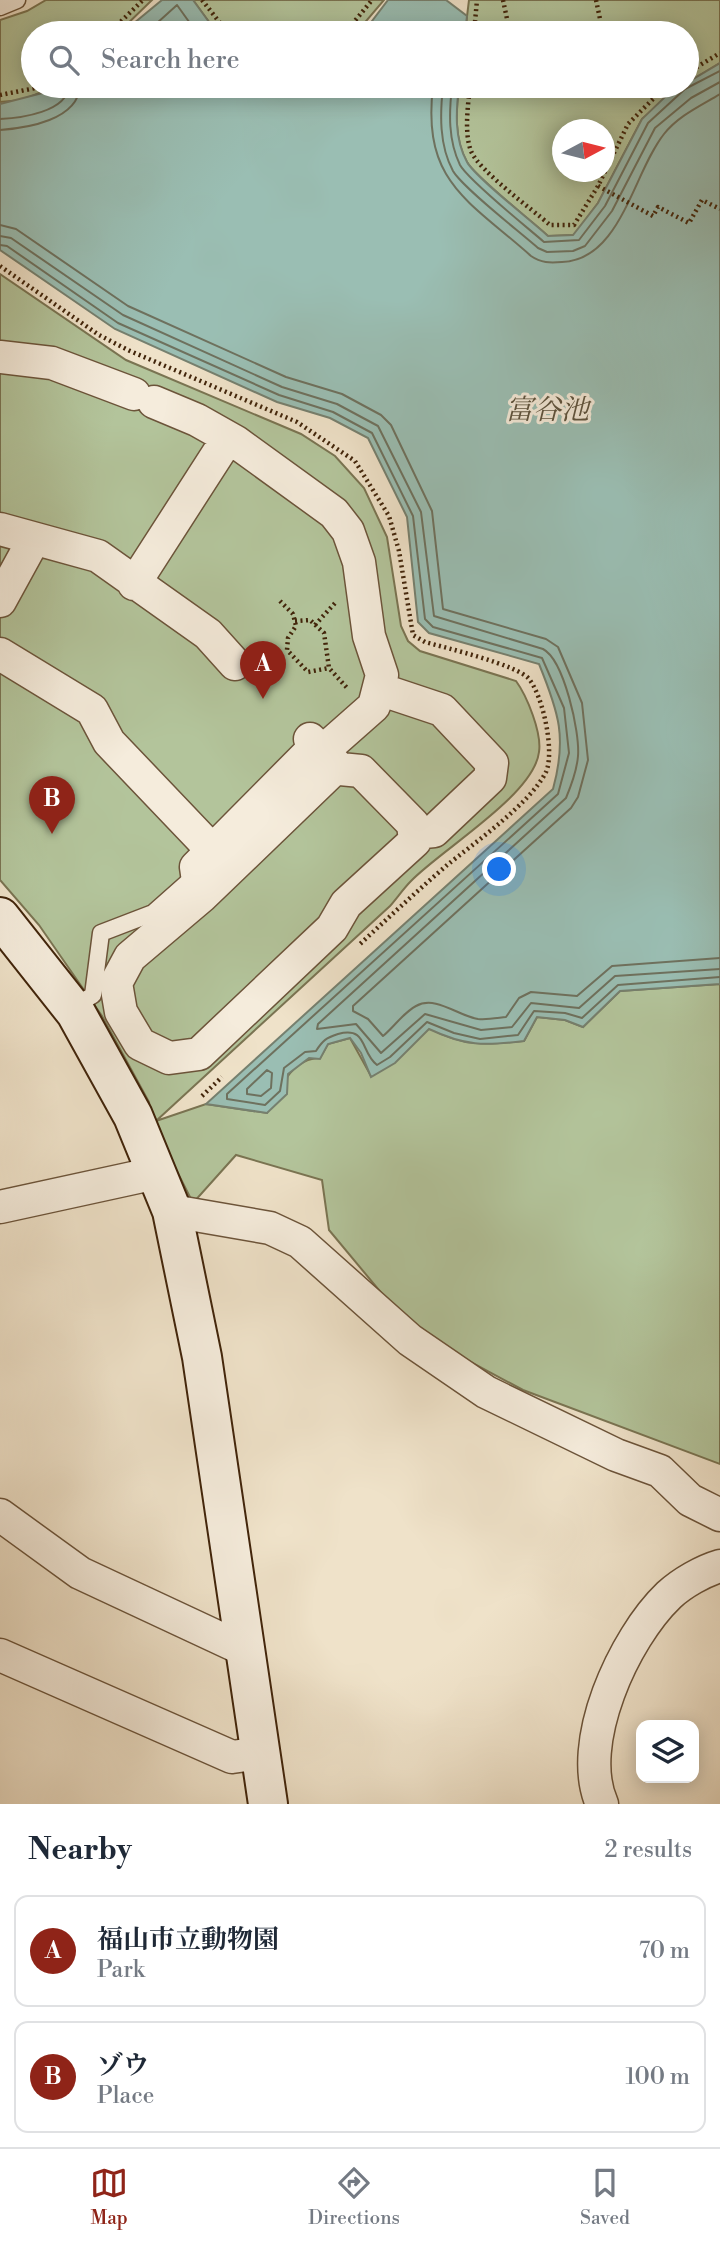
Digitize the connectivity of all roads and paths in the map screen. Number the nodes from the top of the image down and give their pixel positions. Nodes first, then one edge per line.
1 (17, 0) edge
2 (143, 0) edge
3 (202, 0) edge
4 (372, 0) edge
5 (477, 0) edge
6 (503, 0) edge
7 (596, 0) edge
8 (0, 7) edge
9 (121, 21) edge
10 (219, 21) edge
11 (355, 21) edge
12 (475, 21) edge
13 (507, 21) edge
14 (600, 21) edge
15 (720, 53) edge
16 (699, 66) edge
17 (21, 91) edge
18 (0, 95) edge
19 (469, 98) edge
20 (654, 98) edge
21 (598, 186) junction
22 (720, 209) edge
23 (0, 267) edge
24 (0, 357) edge
25 (228, 438) junction
26 (0, 529) edge
27 (34, 539) junction
28 (134, 584) junction
29 (0, 601) edge
30 (280, 601) dead end
31 (295, 621) junction
32 (0, 654) edge
33 (234, 664) dead end
34 (329, 668) junction
35 (373, 700) junction
36 (322, 750) junction
37 (414, 833) junction
38 (205, 862) junction
39 (0, 917) edge
40 (350, 954) dead end
41 (72, 1008) junction
42 (232, 1068) dead end
43 (202, 1096) dead end
44 (156, 1173) junction
45 (0, 1208) edge
46 (172, 1211) junction
47 (0, 1515) edge
48 (720, 1515) edge
49 (720, 1566) edge
50 (245, 1650) junction
51 (0, 1655) edge
52 (260, 1753) junction
53 (268, 1804) edge
54 (602, 1804) edge

1 - 8 lane
2 - 9 path
3 - 10 path
4 - 11 path
5 - 12 path
6 - 13 path
7 - 14 path
15 - 16 path
17 - 18 path
19 - 21 path
20 - 21 path
21 - 22 path
23 - 40 path
24 - 25 street
25 - 28 street
25 - 35 street
26 - 27 street
27 - 28 street
27 - 29 street
28 - 33 street
30 - 31 path
31 - 34 path
31 - 34 path
32 - 38 street
34 - 35 path
35 - 36 street
35 - 37 street
36 - 37 street
36 - 37 street
36 - 38 street
38 - 41 lane
39 - 41 street
41 - 44 street
42 - 43 path
44 - 45 street
44 - 46 street
46 - 48 street
46 - 50 street
47 - 50 street
49 - 54 street
50 - 52 street
51 - 52 street
52 - 53 street

